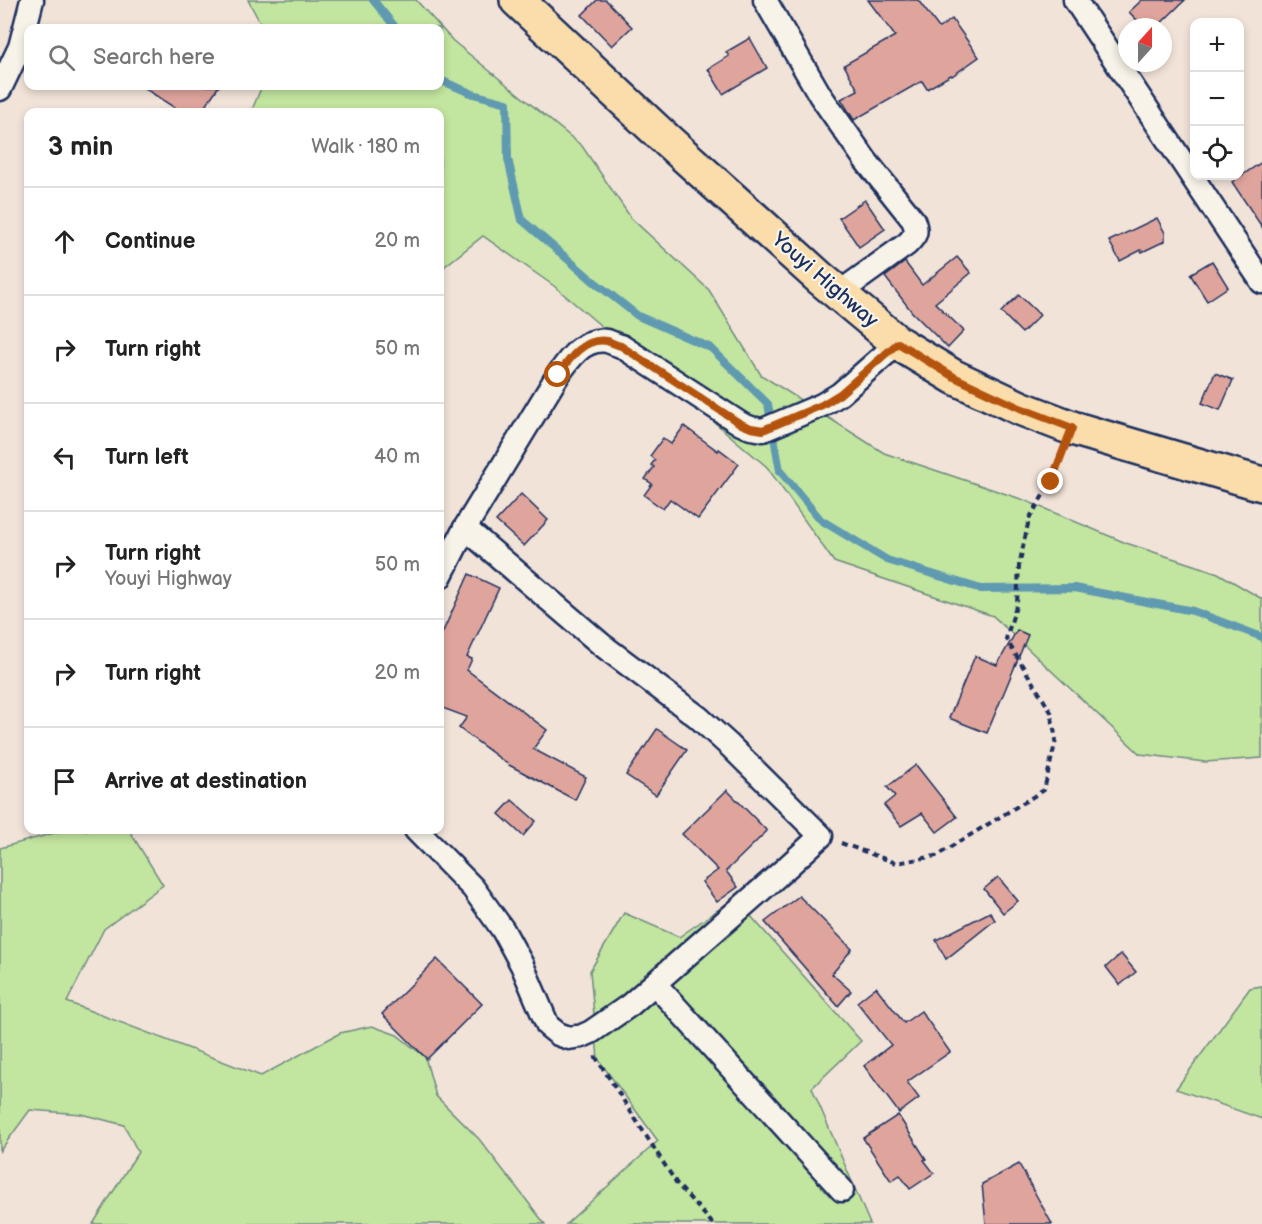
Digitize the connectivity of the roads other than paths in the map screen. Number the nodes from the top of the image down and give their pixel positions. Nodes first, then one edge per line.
1 (32, 0) edge
2 (517, 0) edge
3 (765, 0) edge
4 (1075, 0) edge
5 (26, 24) edge
6 (24, 31) edge
7 (0, 89) edge
8 (1262, 282) edge
9 (839, 293) junction
10 (898, 343) junction
11 (1262, 484) edge
12 (465, 528) junction
13 (444, 569) edge
14 (420, 834) edge
15 (655, 984) junction
16 (842, 1190) dead end

1 - 5 street
2 - 9 main road, Youyi Highway
3 - 9 street
4 - 8 street
6 - 7 street
9 - 10 main road, Youyi Highway
10 - 11 main road, Youyi Highway
10 - 12 street
12 - 13 street
12 - 15 street
14 - 15 street
15 - 16 street

